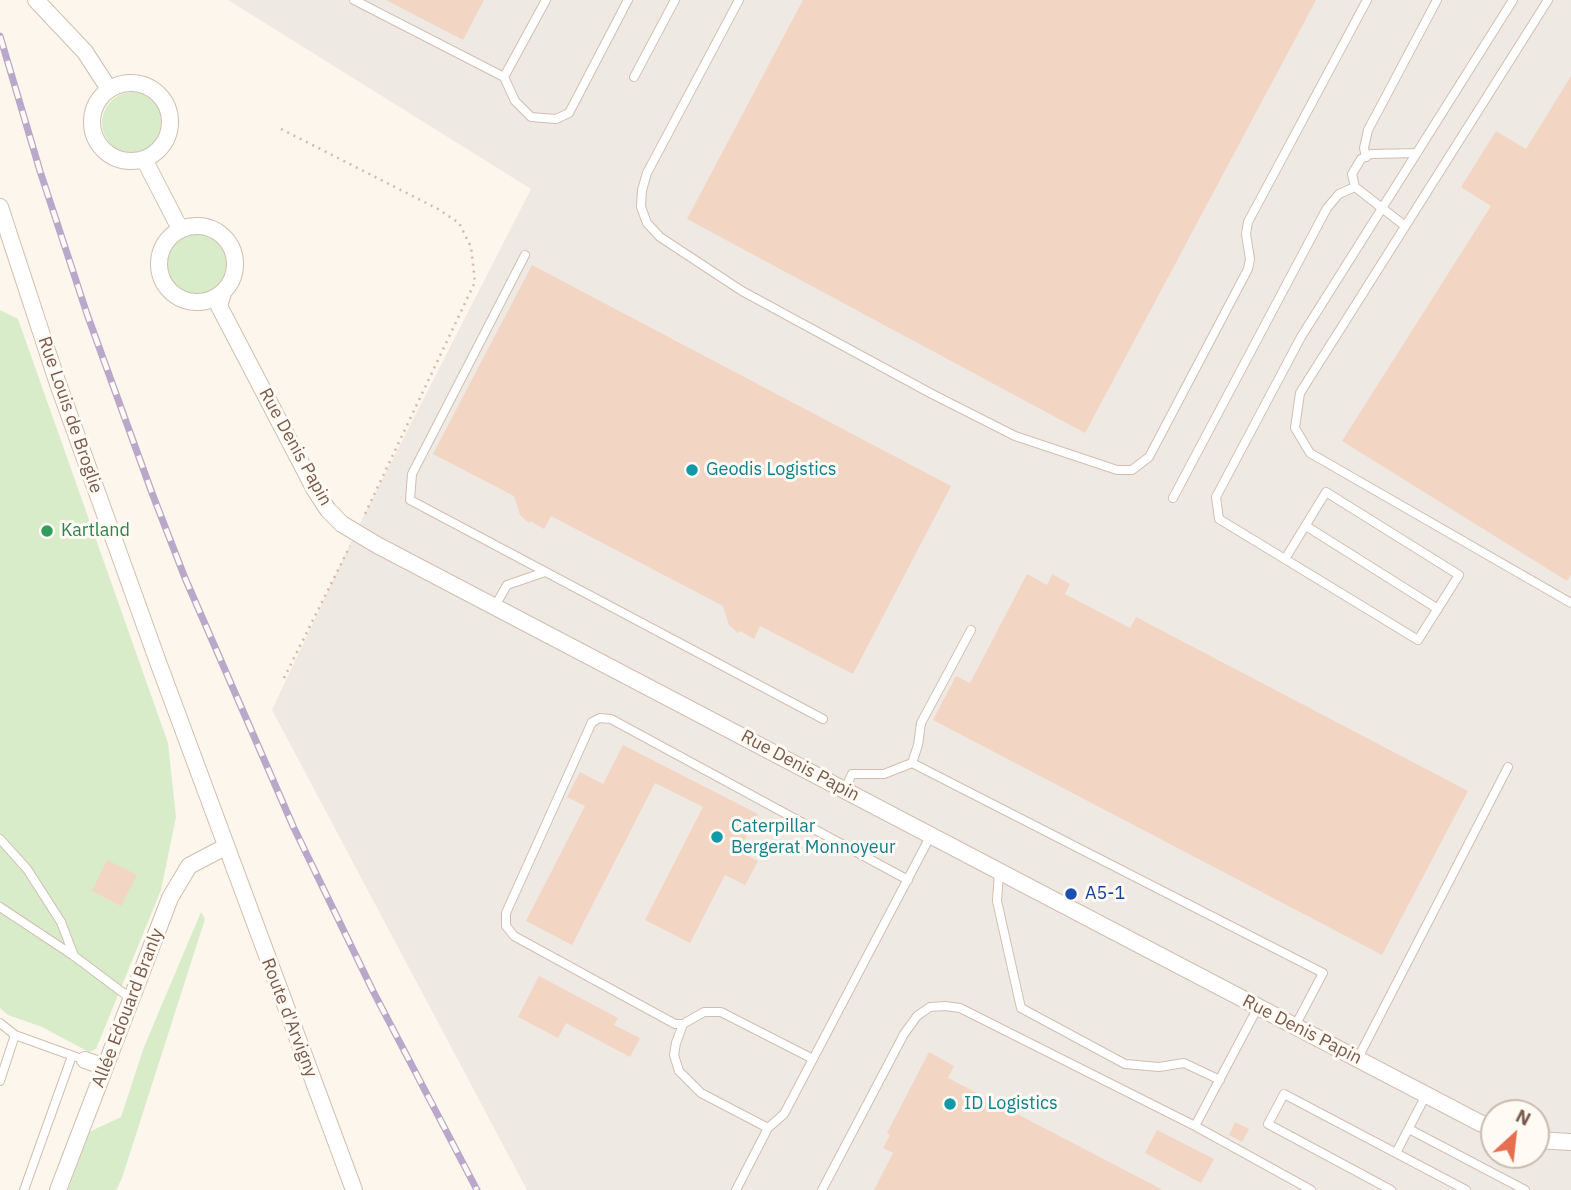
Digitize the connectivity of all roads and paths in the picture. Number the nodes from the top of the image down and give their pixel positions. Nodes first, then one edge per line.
1 (36, 0) edge
2 (354, 0) edge
3 (546, 0) edge
4 (628, 0) edge
5 (675, 0) edge
6 (738, 0) edge
7 (1367, 0) edge
8 (1437, 0) edge
9 (1513, 0) edge
10 (1548, 0) edge
11 (504, 77) junction
12 (634, 77) dead end
13 (109, 89) junction
14 (281, 129) dead end
15 (1417, 153) junction
16 (1366, 157) junction
17 (144, 159) junction
18 (1355, 187) junction
19 (0, 207) edge
20 (1382, 208) junction
21 (1405, 226) junction
22 (182, 228) junction
23 (525, 255) dead end
24 (223, 293) junction
25 (1173, 498) dead end
26 (1306, 526) junction
27 (356, 533) junction
28 (1285, 559) junction
29 (545, 572) junction
30 (1571, 603) edge
31 (495, 607) junction
32 (1438, 609) junction
33 (971, 630) dead end
34 (284, 678) dead end
35 (822, 719) dead end
36 (912, 763) junction
37 (1508, 767) dead end
38 (845, 789) junction
39 (931, 835) junction
40 (0, 839) edge
41 (225, 847) junction
42 (999, 871) junction
43 (908, 880) junction
44 (0, 907) edge
45 (75, 956) junction
46 (130, 998) junction
47 (1258, 1007) junction
48 (0, 1023) edge
49 (683, 1024) junction
50 (1295, 1026) junction
51 (15, 1035) junction
52 (78, 1058) junction
53 (1358, 1058) junction
54 (813, 1059) junction
55 (105, 1067) junction
56 (1220, 1080) junction
57 (0, 1081) edge
58 (1426, 1095) junction
59 (1480, 1121) edge
60 (1195, 1126) junction
61 (768, 1128) junction
62 (1409, 1129) junction
63 (1550, 1141) edge
64 (1571, 1142) edge
65 (1396, 1153) junction
66 (24, 1190) edge
67 (58, 1190) edge
68 (354, 1190) edge
69 (736, 1190) edge
70 (822, 1190) edge
71 (1311, 1190) edge
72 (1391, 1190) edge
73 (1466, 1190) edge
74 (1525, 1190) edge

1 - 13 street
2 - 11 lane
3 - 11 lane
4 - 11 lane
5 - 12 lane
6 - 7 lane
8 - 16 lane
9 - 15 lane
10 - 21 lane
13 - 17 street
13 - 17 street
14 - 27 path
15 - 16 lane
15 - 20 lane
16 - 18 lane
17 - 22 street
18 - 20 lane
18 - 25 lane
19 - 41 street, Rue Louis de Broglie
20 - 21 lane
20 - 28 lane
21 - 30 lane
22 - 24 street
22 - 24 street
23 - 29 lane
24 - 27 street, Rue Denis Papin
26 - 28 lane
26 - 32 lane
26 - 32 lane
27 - 31 street, Rue Denis Papin
27 - 34 path
28 - 32 lane
29 - 31 lane
29 - 35 lane
31 - 38 street, Rue Denis Papin
33 - 36 lane
36 - 38 lane
36 - 50 lane
37 - 53 lane
38 - 39 street, Rue Denis Papin
39 - 42 street, Rue Denis Papin
39 - 43 lane
40 - 45 lane
41 - 46 street, Allée Edouard Branly
41 - 68 street, Route d'Arvigny
42 - 47 street, Rue Denis Papin
42 - 56 lane
43 - 49 lane
43 - 54 lane
44 - 45 lane
45 - 46 lane
46 - 55 street, Allée Edouard Branly
47 - 50 street, Rue Denis Papin
47 - 56 lane
48 - 51 lane
49 - 54 lane
49 - 61 lane
50 - 53 street, Rue Denis Papin
51 - 52 lane
51 - 57 lane
52 - 55 street
52 - 66 lane
53 - 58 street, Rue Denis Papin
54 - 61 lane
55 - 67 street, Allée Edouard Branly
56 - 60 lane
58 - 59 street, Rue Denis Papin
58 - 62 lane
60 - 70 lane
60 - 71 lane
61 - 69 lane
62 - 65 lane
62 - 74 lane
63 - 64 street
65 - 72 lane
65 - 73 lane

